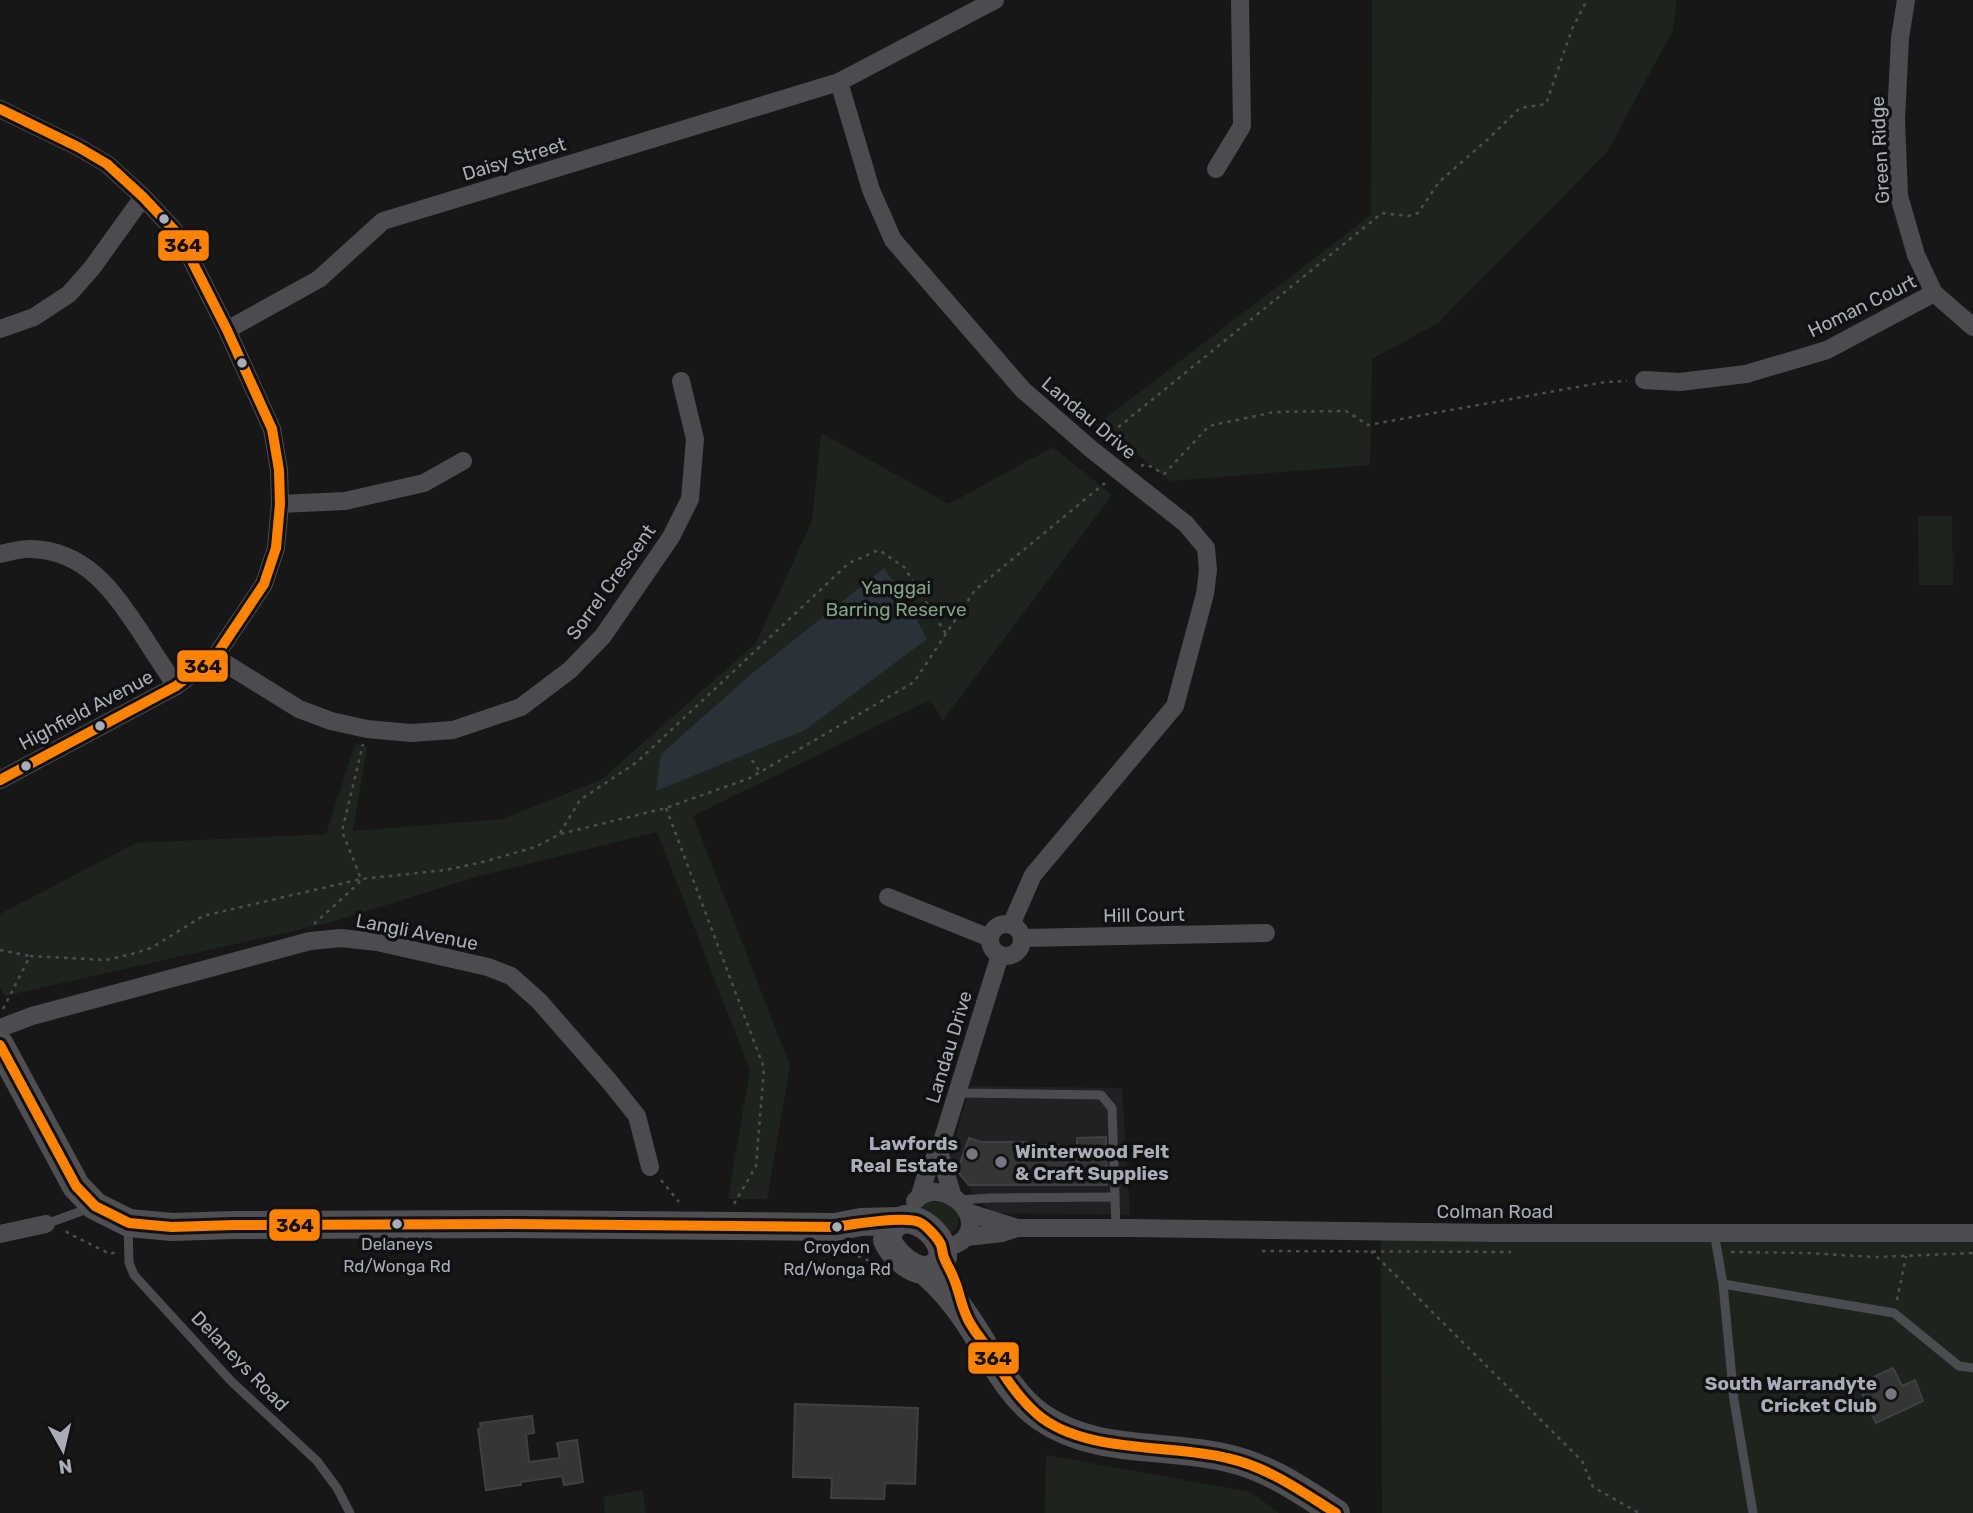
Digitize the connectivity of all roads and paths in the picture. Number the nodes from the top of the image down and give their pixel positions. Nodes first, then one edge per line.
1 (995, 0) edge
2 (1240, 0) edge
3 (1587, 0) edge
4 (1906, 0) edge
5 (839, 82) junction
6 (0, 108) edge
7 (1216, 169) dead end
8 (143, 197) junction
9 (1934, 293) junction
10 (1973, 327) edge
11 (0, 329) edge
12 (227, 330) junction
13 (1644, 380) joint
14 (681, 381) dead end
15 (1091, 449) junction
16 (463, 461) dead end
17 (1120, 471) junction
18 (281, 504) junction
19 (0, 554) edge
20 (946, 634) junction
21 (215, 657) junction
22 (176, 686) junction
23 (367, 729) junction
24 (752, 760) dead end
25 (760, 772) junction
26 (0, 780) edge
27 (666, 808) junction
28 (560, 834) junction
29 (360, 879) junction
30 (888, 897) dead end
31 (1017, 931) junction
32 (1266, 933) dead end
33 (990, 938) junction
34 (310, 941) junction
35 (0, 950) edge
36 (1000, 955) junction
37 (30, 956) junction
38 (0, 1015) edge
39 (0, 1028) edge
40 (0, 1045) edge
41 (957, 1093) junction
42 (939, 1151) junction
43 (650, 1167) joint
44 (920, 1195) junction
45 (1115, 1197) junction
46 (959, 1203) junction
47 (95, 1206) junction
48 (53, 1222) junction
49 (698, 1225) junction
50 (732, 1226) junction
51 (1017, 1228) junction
52 (1116, 1228) junction
53 (1714, 1232) junction
54 (1973, 1233) edge
55 (0, 1234) edge
56 (129, 1236) junction
57 (831, 1238) junction
58 (894, 1238) junction
59 (1262, 1251) dead end
60 (1371, 1251) junction
61 (1511, 1252) dead end
62 (1718, 1252) junction
63 (944, 1253) junction
64 (1973, 1253) edge
65 (1906, 1256) junction
66 (1723, 1284) junction
67 (1894, 1313) junction
68 (1973, 1368) edge
69 (350, 1513) edge
70 (1335, 1513) edge
71 (1639, 1513) edge
72 (1753, 1513) edge

1 - 5 street
2 - 7 street
3 - 15 path
4 - 9 street, Green Ridge
5 - 12 street, Daisy Street
5 - 15 street, Landau Drive
6 - 8 street, Highfield Avenue
8 - 11 street
8 - 12 street, Highfield Avenue
9 - 10 street
9 - 13 street, Homan Court
12 - 18 street, Highfield Avenue
13 - 17 path
14 - 23 street, Sorrel Crescent
15 - 17 street, Landau Drive
16 - 18 street
17 - 20 path
17 - 31 street, Landau Drive
18 - 21 street, Highfield Avenue
19 - 22 street
20 - 25 path
20 - 28 path
21 - 22 street, Highfield Avenue
21 - 23 street, Sorrel Crescent
22 - 26 street, Highfield Avenue
23 - 29 path
24 - 25 path
25 - 27 path
27 - 28 path
27 - 50 path
28 - 29 path
29 - 34 path
29 - 37 path
30 - 33 street
31 - 32 street, Hill Court
31 - 33 street
31 - 36 street
33 - 36 street
34 - 39 street, Langli Avenue
34 - 43 street, Langli Avenue
35 - 37 path
36 - 41 street, Landau Drive
37 - 38 path
40 - 47 main road
41 - 42 street, Landau Drive
41 - 45 lane
42 - 44 street, Landau Drive
42 - 46 street
43 - 49 path
44 - 46 street, Colman Road
44 - 58 street, Landau Drive
45 - 46 lane
45 - 52 lane
46 - 51 street, Colman Road
46 - 63 street
47 - 48 lane
47 - 56 main road
48 - 55 street
48 - 56 path
49 - 50 main road
49 - 56 main road
50 - 57 main road
51 - 52 street, Colman Road
51 - 63 street, Colman Road
52 - 53 street, Colman Road
53 - 54 street, Colman Road
53 - 62 lane
56 - 69 lane, Delaneys Road
57 - 58 main road
57 - 58 path
58 - 63 main road
58 - 63 main road
59 - 60 path
60 - 61 path
60 - 71 path
62 - 65 path
62 - 66 lane
63 - 70 main road
64 - 65 path
65 - 67 path
66 - 67 lane
66 - 72 lane
67 - 68 lane

